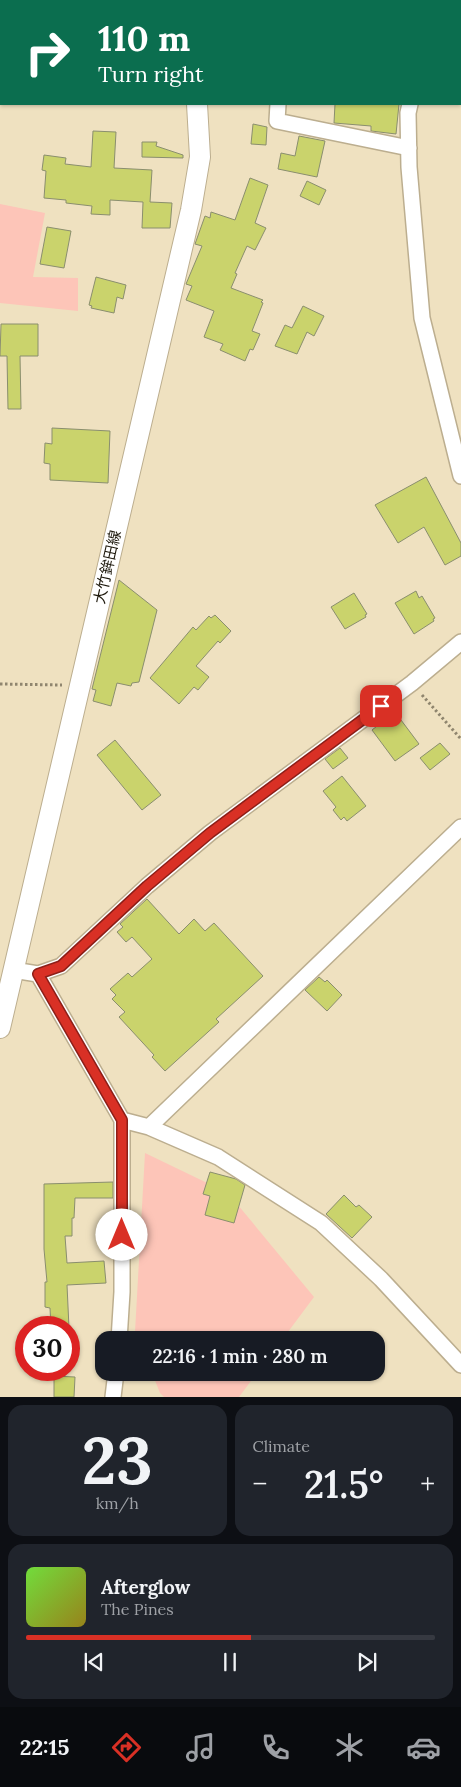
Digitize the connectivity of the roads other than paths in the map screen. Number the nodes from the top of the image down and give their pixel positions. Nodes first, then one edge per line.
1 (197, 105) edge
2 (278, 105) edge
3 (410, 105) edge
4 (408, 148) junction
5 (460, 466) edge
6 (461, 642) edge
7 (461, 827) edge
8 (13, 970) junction
9 (38, 974) junction
10 (0, 1028) edge
11 (122, 1120) junction
12 (150, 1127) junction
13 (120, 1331) edge
14 (461, 1365) edge
15 (115, 1381) edge
16 (113, 1397) edge

1 - 8 main road, 大竹鉾田線
2 - 4 street
3 - 4 street
4 - 5 street
6 - 9 street
7 - 12 street
8 - 9 street
8 - 10 main road, 大竹鉾田線
9 - 11 street
11 - 12 street
11 - 13 street
12 - 14 street
15 - 16 street

